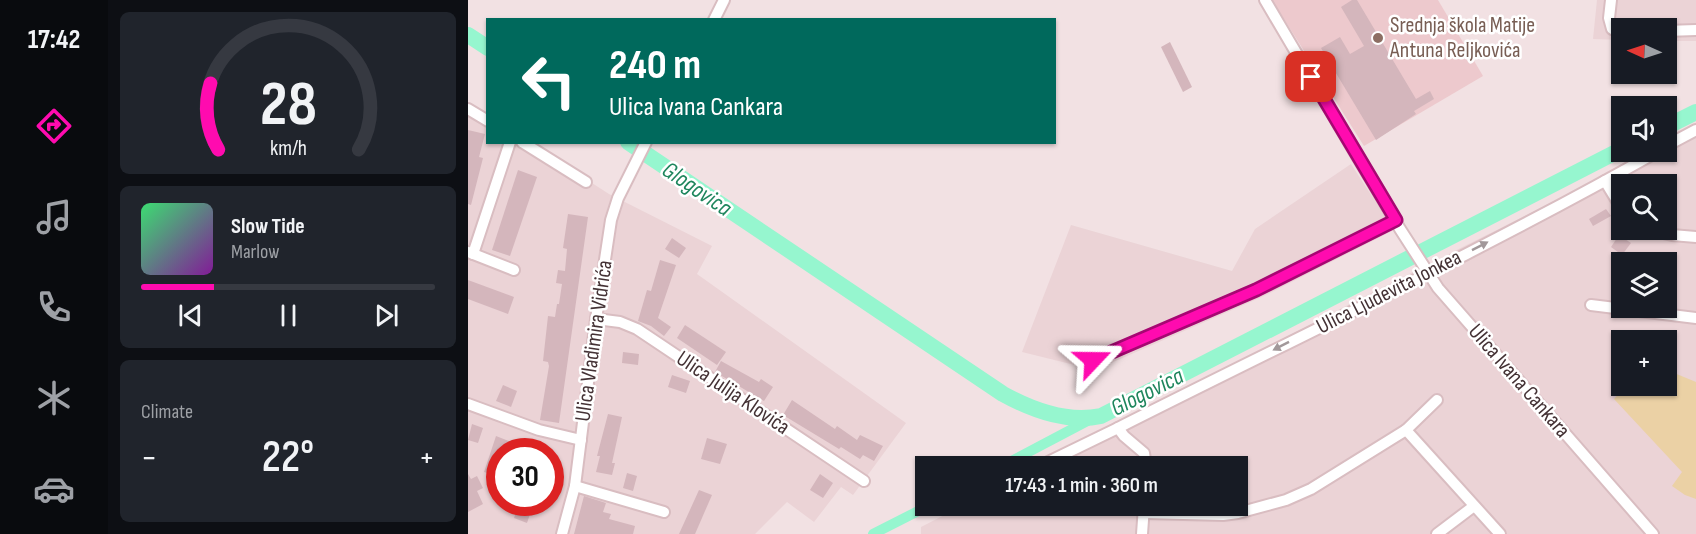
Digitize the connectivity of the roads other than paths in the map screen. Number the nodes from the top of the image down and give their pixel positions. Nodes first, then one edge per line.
1 (724, 0) edge
2 (1265, 0) edge
3 (1611, 0) edge
4 (715, 18) edge
5 (1611, 25) edge
6 (1696, 30) edge
7 (1677, 31) edge
8 (468, 109) edge
9 (486, 120) edge
10 (1696, 130) edge
11 (1677, 140) edge
12 (509, 144) edge
13 (525, 144) edge
14 (645, 144) edge
15 (1640, 162) edge
16 (1605, 182) junction
17 (586, 183) dead end
18 (1611, 192) edge
19 (1398, 224) junction
20 (1677, 235) edge
21 (1696, 237) edge
22 (471, 253) edge
23 (514, 270) dead end
24 (1426, 270) junction
25 (1591, 304) dead end
26 (1696, 318) edge
27 (596, 319) junction
28 (1093, 360) dead end
29 (1437, 400) dead end
30 (468, 404) edge
31 (1118, 428) junction
32 (1406, 430) junction
33 (581, 440) junction
34 (1060, 456) edge
35 (1144, 456) edge
36 (864, 481) dead end
37 (575, 486) junction
38 (1474, 506) junction
39 (1248, 510) edge
40 (664, 512) dead end
41 (1143, 516) edge
42 (562, 534) edge
43 (1142, 534) edge
44 (1437, 534) edge
45 (1500, 534) edge
46 (1653, 534) edge

1 - 4 street
2 - 19 street, Ulica Ivana Cankara
3 - 5 street
6 - 7 street
8 - 9 street
10 - 11 street
12 - 22 street
13 - 17 street
14 - 27 street, Ulica Vladimira Vidrića
15 - 16 street, Ulica Ljudevita Jonkea
16 - 18 street
24 -> 16 street, Ulica Ljudevita Jonkea
19 - 24 street, Ulica Ivana Cankara
19 - 28 street
20 - 21 street
22 - 23 street
24 -> 31 street, Ulica Ljudevita Jonkea
24 - 46 street, Ulica Ivana Cankara
25 - 26 street
27 - 33 street, Ulica Vladimira Vidrića
27 - 36 street, Ulica Julija Klovića
29 - 32 street
30 - 33 street
31 - 34 street, Ulica Ljudevita Jonkea
31 - 35 street
32 - 38 street
32 - 39 street
33 - 37 street, Ulica Vladimira Vidrića
37 - 40 street
37 - 42 street, Ulica Vladimira Vidrića
38 - 44 street
38 - 45 street
41 - 43 street

